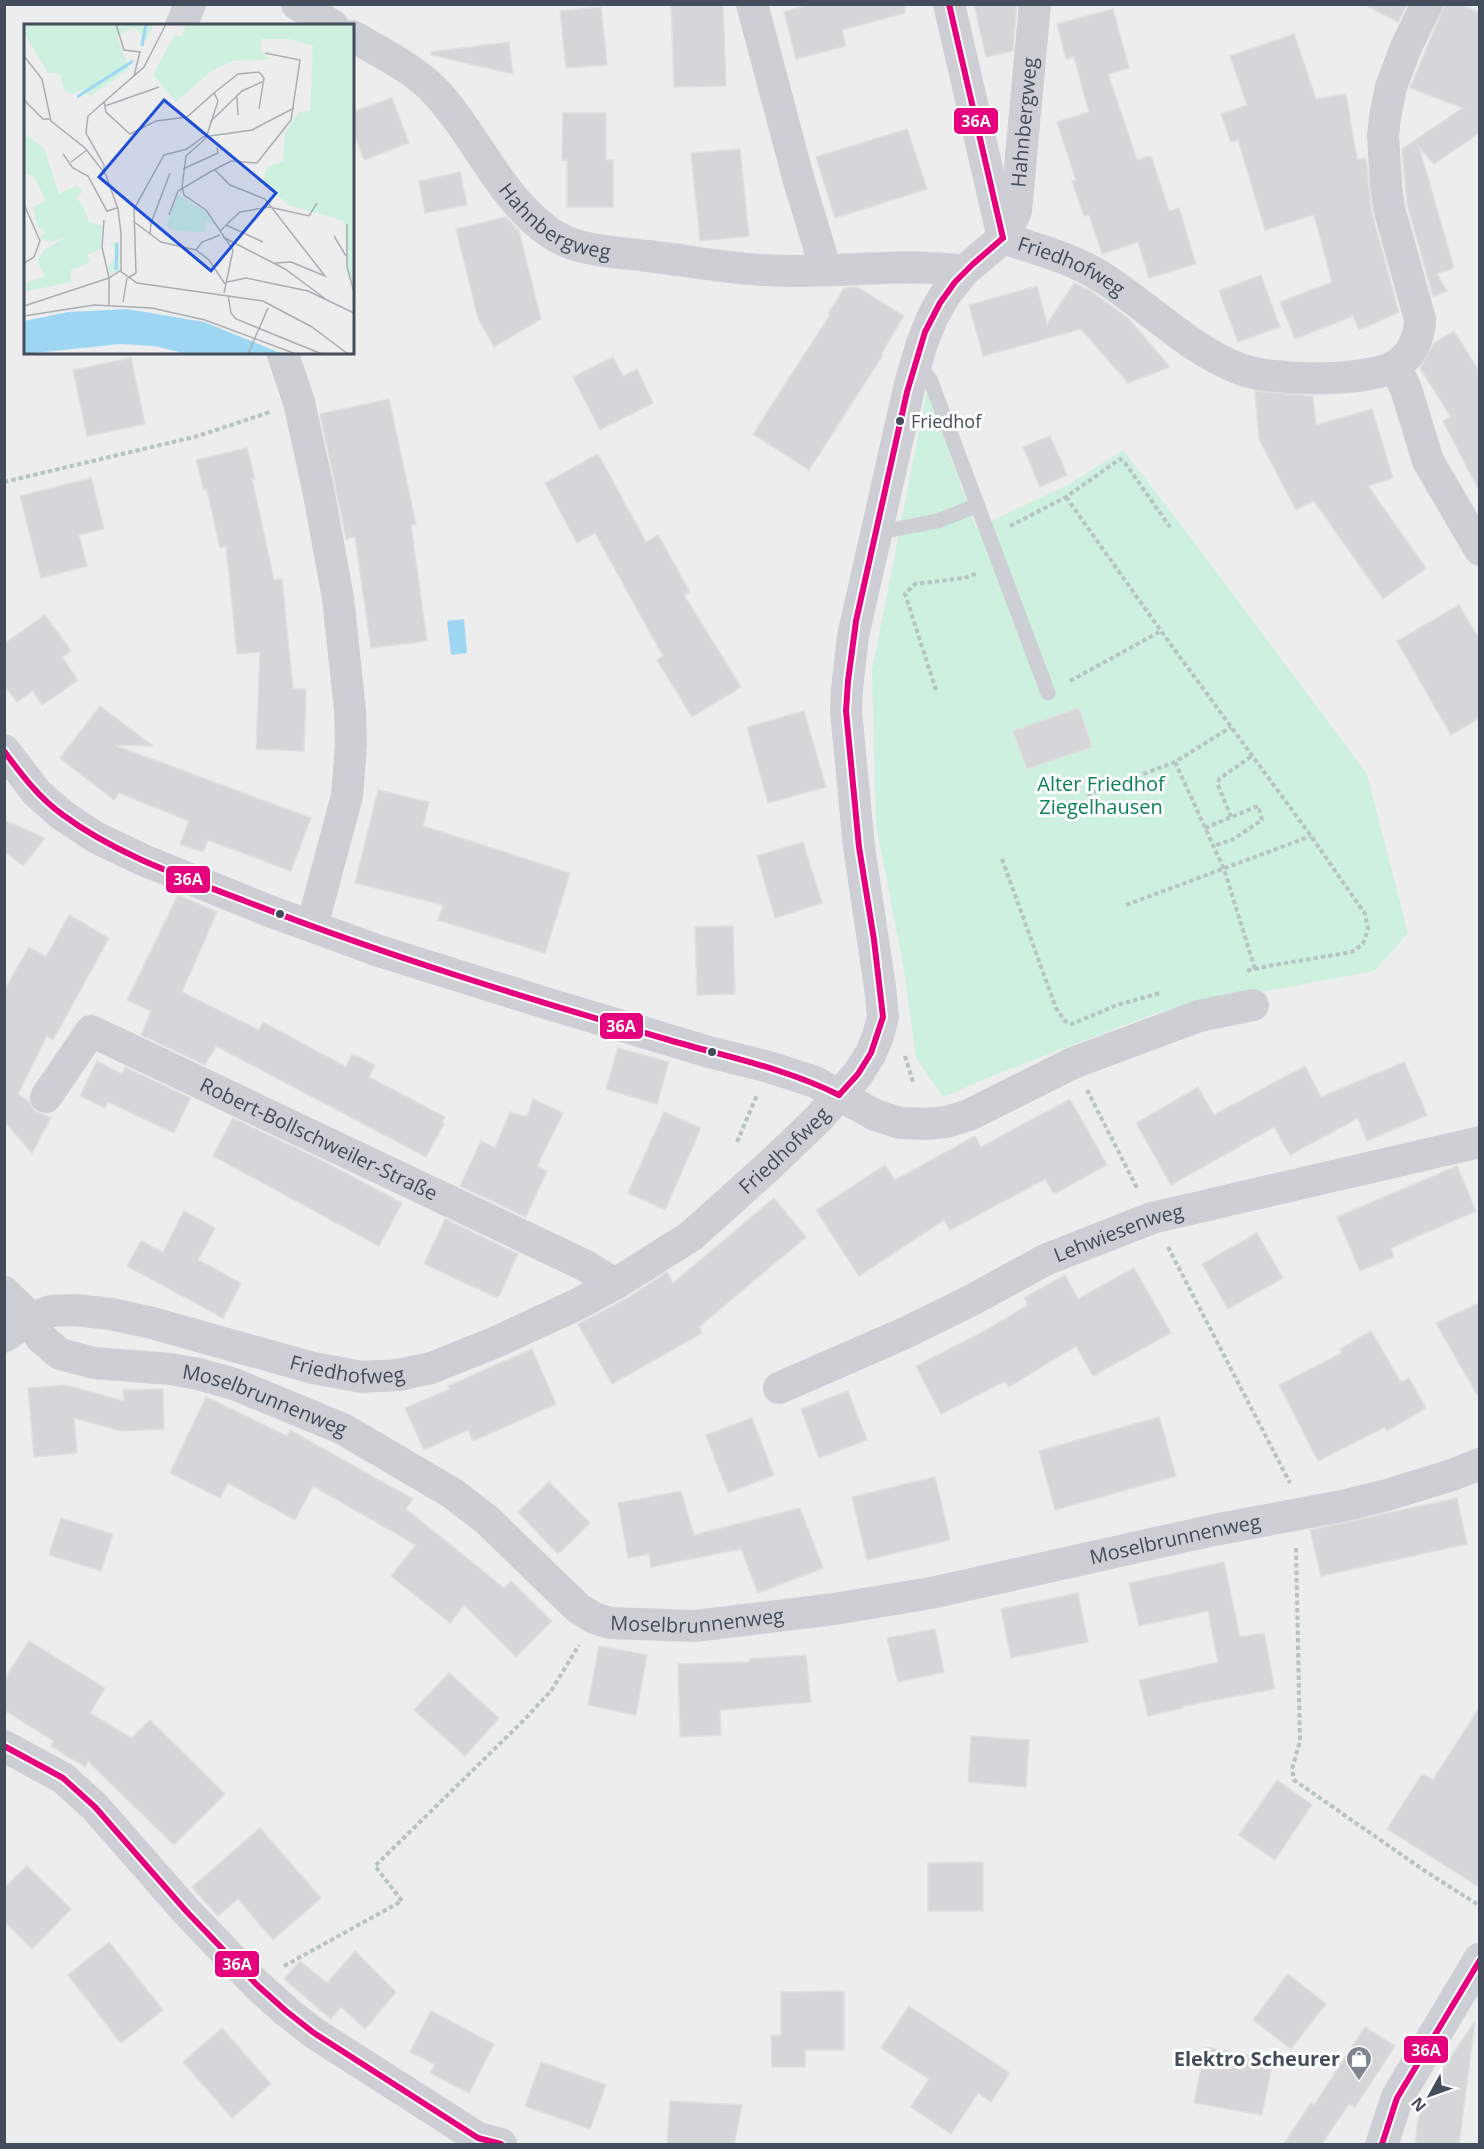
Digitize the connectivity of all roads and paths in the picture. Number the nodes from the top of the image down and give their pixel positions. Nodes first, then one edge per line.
1 (190, 4) edge
2 (297, 4) edge
3 (752, 4) edge
4 (949, 4) edge
5 (1035, 4) edge
6 (1427, 4) edge
7 (183, 24) edge
8 (330, 24) edge
9 (354, 37) edge
10 (1003, 238) junction
11 (826, 270) junction
12 (964, 271) junction
13 (283, 354) edge
14 (916, 362) junction
15 (1395, 366) junction
16 (299, 402) junction
17 (4, 482) edge
18 (1066, 497) junction
19 (976, 506) junction
20 (1170, 527) dead end
21 (876, 533) junction
22 (988, 538) junction
23 (1479, 550) edge
24 (999, 566) junction
25 (1161, 631) junction
26 (936, 690) dead end
27 (1048, 693) joint
28 (1231, 727) junction
29 (4, 750) edge
30 (1252, 756) junction
31 (1175, 762) junction
32 (1087, 795) dead end
33 (1231, 817) junction
34 (1205, 828) junction
35 (1311, 836) junction
36 (1213, 846) junction
37 (1002, 859) dead end
38 (1224, 869) junction
39 (1126, 905) dead end
40 (312, 926) junction
41 (1255, 969) junction
42 (1235, 974) dead end
43 (1170, 991) dead end
44 (1253, 1005) dead end
45 (769, 1067) junction
46 (1082, 1080) dead end
47 (839, 1095) junction
48 (46, 1097) dead end
49 (736, 1142) dead end
50 (1479, 1142) edge
51 (1143, 1199) dead end
52 (1168, 1246) dead end
53 (615, 1284) junction
54 (4, 1292) edge
55 (31, 1318) junction
56 (4, 1337) edge
57 (778, 1388) dead end
58 (1479, 1464) edge
59 (1294, 1504) junction
60 (594, 1618) junction
61 (4, 1746) edge
62 (1479, 1906) edge
63 (1479, 1959) edge
64 (284, 1966) dead end
65 (501, 2145) edge
66 (1382, 2145) edge

1 - 7 street
2 - 8 street
3 - 11 street
4 - 10 street
5 - 10 street, Hahnbergweg
6 - 15 street
9 - 11 street, Hahnbergweg
10 - 12 street, Friedhofweg
10 - 15 street, Friedhofweg
11 - 12 street, Hahnbergweg
12 - 14 street, Friedhofweg
13 - 16 street
14 - 19 lane
14 - 21 street, Friedhofweg
15 - 23 street
16 - 17 path
16 - 40 street
18 - 20 path
18 - 22 path
18 - 25 path
19 - 21 lane
19 - 22 lane
21 - 47 street, Friedhofweg
22 - 24 lane
24 - 26 path
24 - 27 lane
25 - 27 path
25 - 28 path
28 - 30 path
28 - 31 path
29 - 40 street
30 - 33 path
30 - 35 path
31 - 32 path
31 - 34 path
33 - 34 path
33 - 36 path
34 - 36 path
35 - 38 path
35 - 41 path
36 - 38 path
37 - 43 path
38 - 39 path
38 - 41 path
40 - 45 street
41 - 42 path
44 - 47 street
45 - 47 street
45 - 49 path
46 - 51 path
47 - 53 street, Friedhofweg
48 - 53 street, Robert-Bollschweiler-Straße
50 - 57 street, Lehwiesenweg
52 - 59 path
53 - 55 street, Friedhofweg
54 - 55 street, Moselbrunnenweg
55 - 56 street
55 - 60 street, Moselbrunnenweg
58 - 59 street, Moselbrunnenweg
59 - 60 street, Moselbrunnenweg
59 - 62 path
60 - 64 path
61 - 65 street
63 - 66 main road

